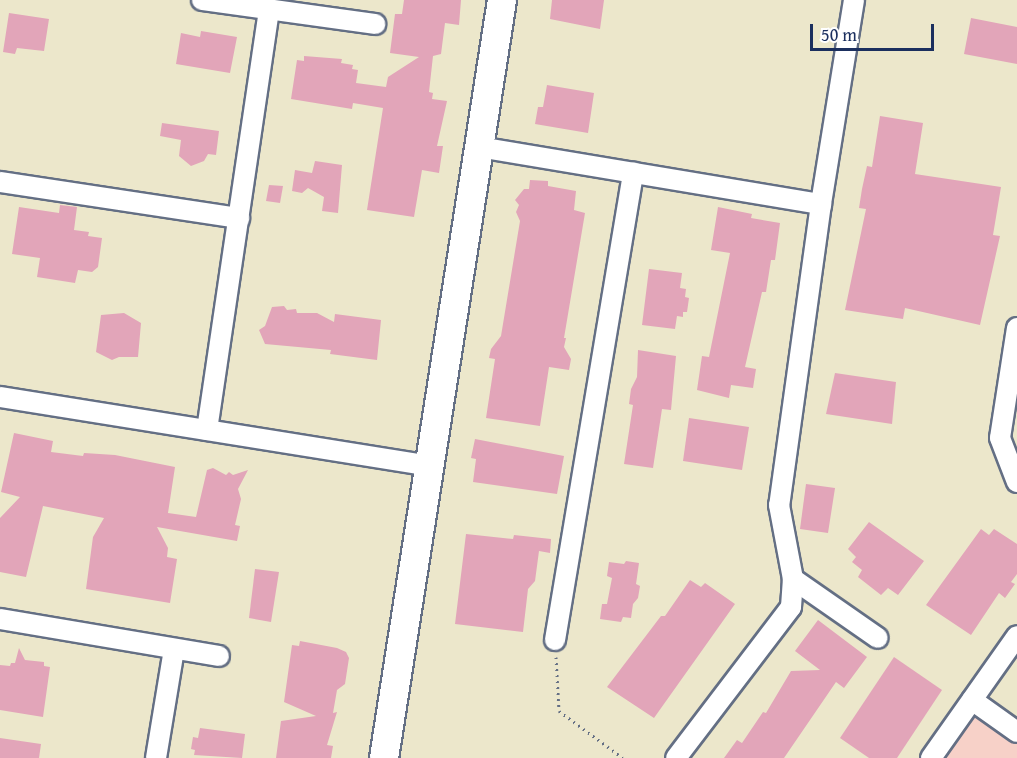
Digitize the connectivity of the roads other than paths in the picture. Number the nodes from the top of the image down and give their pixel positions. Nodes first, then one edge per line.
1 (202, 0) edge
2 (502, 0) edge
3 (854, 0) edge
4 (269, 11) junction
5 (375, 24) dead end
6 (479, 147) junction
7 (633, 172) junction
8 (0, 182) edge
9 (821, 204) junction
10 (239, 218) junction
11 (1017, 328) edge
12 (0, 397) edge
13 (207, 430) junction
14 (429, 466) junction
15 (1017, 482) edge
16 (793, 579) junction
17 (0, 620) edge
18 (1017, 636) edge
19 (878, 638) dead end
20 (555, 640) road end
21 (174, 649) junction
22 (219, 656) dead end
23 (972, 700) junction
24 (1017, 732) edge
25 (156, 758) edge
26 (384, 758) edge
27 (676, 758) edge
28 (931, 758) edge

1 - 4 street
2 - 6 street
3 - 9 street
4 - 5 street
4 - 10 street
6 - 7 street
6 - 14 street
7 - 9 street
7 - 20 street
8 - 10 street
9 - 16 street
10 - 13 street
11 - 15 street
12 - 13 street
13 - 14 street
14 - 26 street
16 - 19 street
16 - 27 street
17 - 21 street
18 - 23 street
21 - 22 street
21 - 25 street
23 - 24 street
23 - 28 street

